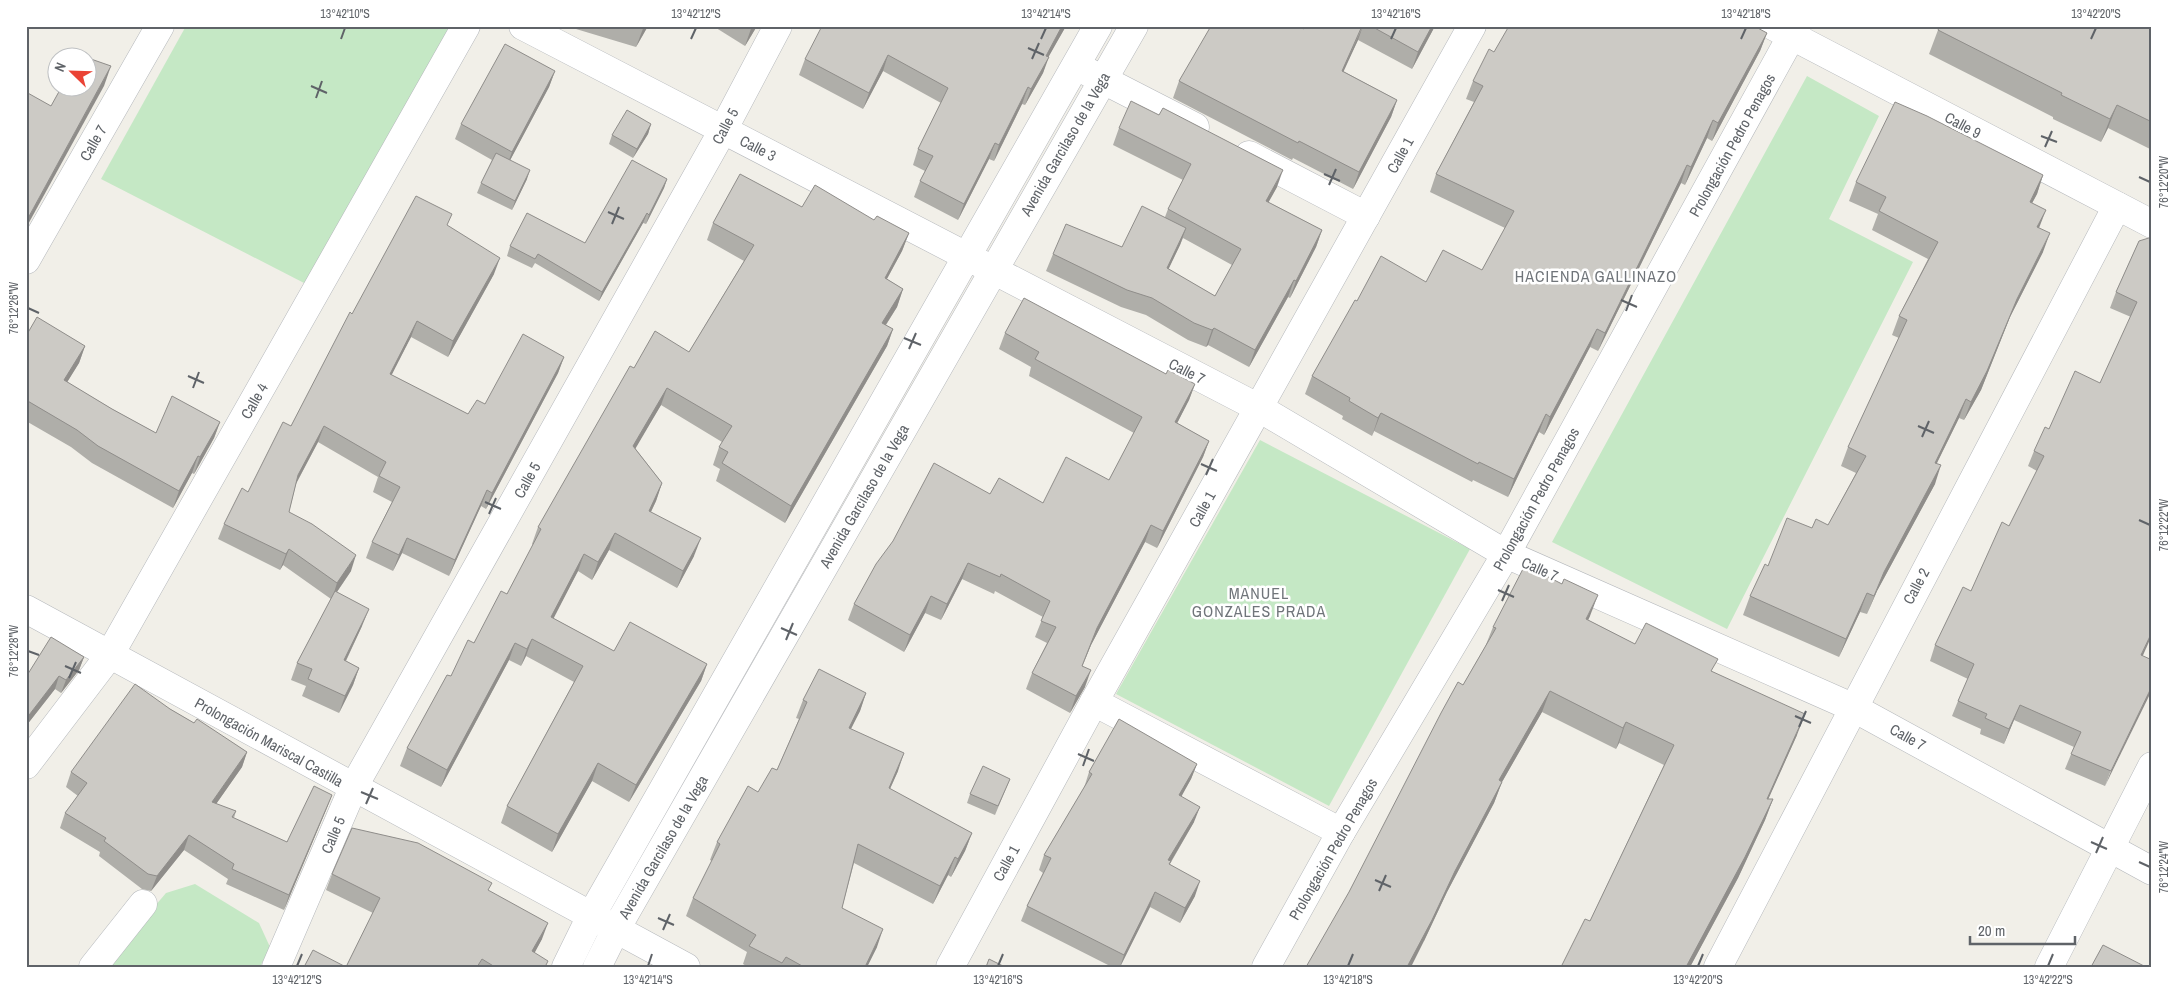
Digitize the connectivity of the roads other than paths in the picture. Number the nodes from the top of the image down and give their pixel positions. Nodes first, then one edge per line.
1 (160, 26) edge
2 (466, 26) edge
3 (523, 26) edge
4 (778, 26) edge
5 (1098, 26) edge
6 (1134, 26) edge
7 (1472, 26) edge
8 (1787, 29) edge
9 (1076, 66) junction
10 (1103, 79) junction
11 (723, 130) junction
12 (2117, 206) junction
13 (1366, 216) junction
14 (2152, 224) edge
15 (967, 256) junction
16 (26, 260) edge
17 (993, 270) junction
18 (1259, 408) junction
19 (1506, 554) junction
20 (26, 609) edge
21 (109, 656) junction
22 (1094, 702) junction
23 (1852, 707) junction
24 (26, 765) edge
25 (2152, 766) edge
26 (354, 788) junction
27 (1341, 832) junction
28 (2110, 849) junction
29 (2152, 871) edge
30 (143, 904) dead end
31 (591, 916) junction
32 (616, 929) junction
33 (93, 967) edge
34 (276, 967) edge
35 (566, 967) edge
36 (597, 967) edge
37 (686, 967) edge
38 (950, 967) edge
39 (1266, 967) edge
40 (1718, 967) edge
41 (2049, 967) edge

1 - 16 street, Calle 7
2 - 21 street, Calle 4
3 - 11 street, Calle 3
4 - 11 street, Calle 5
5 - 9 street, Avenida Garcilaso de la Vega
6 - 10 street, Avenida Garcilaso de la Vega
7 - 13 street, Calle 1
8 - 12 street, Calle 9
8 - 19 street, Prolongación Pedro Penagos
9 - 10 street
9 - 15 street, Avenida Garcilaso de la Vega
10 - 13 street
10 - 17 street, Avenida Garcilaso de la Vega
11 - 15 street, Calle 3
11 - 26 street, Calle 5
12 - 14 street, Calle 9
12 - 23 street, Calle 2
13 - 18 street, Calle 1
15 - 17 street, Calle 7
15 - 31 street, Avenida Garcilaso de la Vega
17 - 18 street, Calle 7
17 - 32 street, Avenida Garcilaso de la Vega
18 - 19 street, Calle 7
18 - 22 street, Calle 1
19 - 23 street, Calle 7
19 - 27 street, Prolongación Pedro Penagos
20 - 21 street, Prolongación Mariscal Castilla
21 - 24 street, Calle 4
21 - 26 street, Prolongación Mariscal Castilla
22 - 27 street
22 - 38 street, Calle 1
23 - 28 street, Calle 7
23 - 40 street, Calle 2
25 - 28 street
26 - 31 street, Prolongación Mariscal Castilla
26 - 34 street, Calle 5
27 - 39 street, Prolongación Pedro Penagos
28 - 29 street, Calle 7
28 - 41 street
30 - 33 street
31 - 32 street, Prolongación Mariscal Castilla
31 - 35 street, Avenida Garcilaso de la Vega
32 - 36 street, Avenida Garcilaso de la Vega
32 - 37 street

